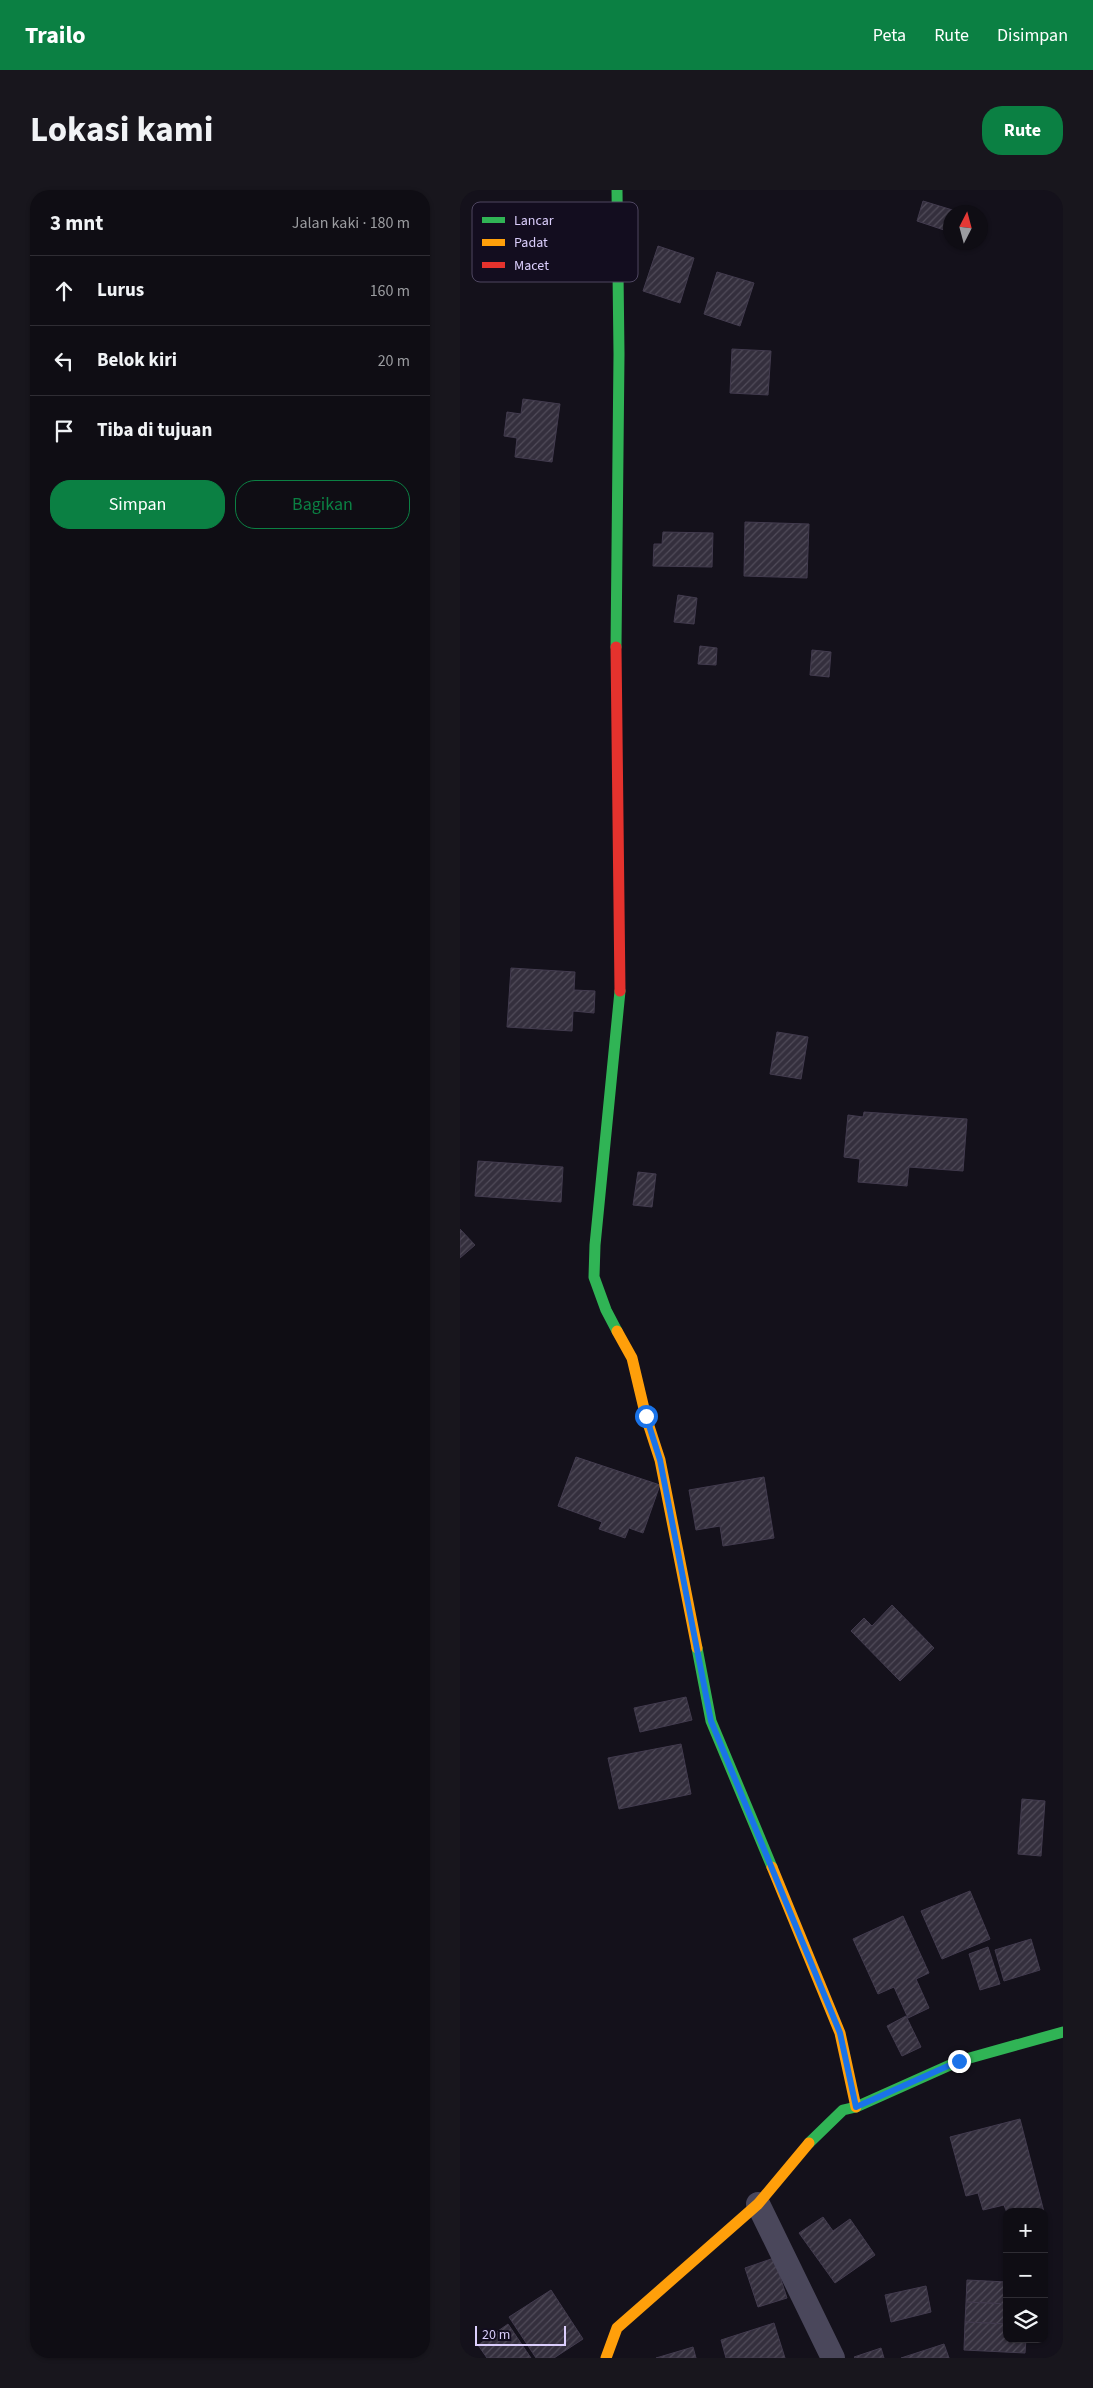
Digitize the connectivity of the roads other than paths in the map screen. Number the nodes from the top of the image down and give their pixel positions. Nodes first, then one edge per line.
1 (618, 282) edge
2 (1063, 2032) edge
3 (856, 2107) junction
4 (758, 2204) junction
5 (606, 2358) edge
6 (833, 2358) edge

1 - 3 street
2 - 3 street
3 - 4 street
4 - 5 street
4 - 6 street

